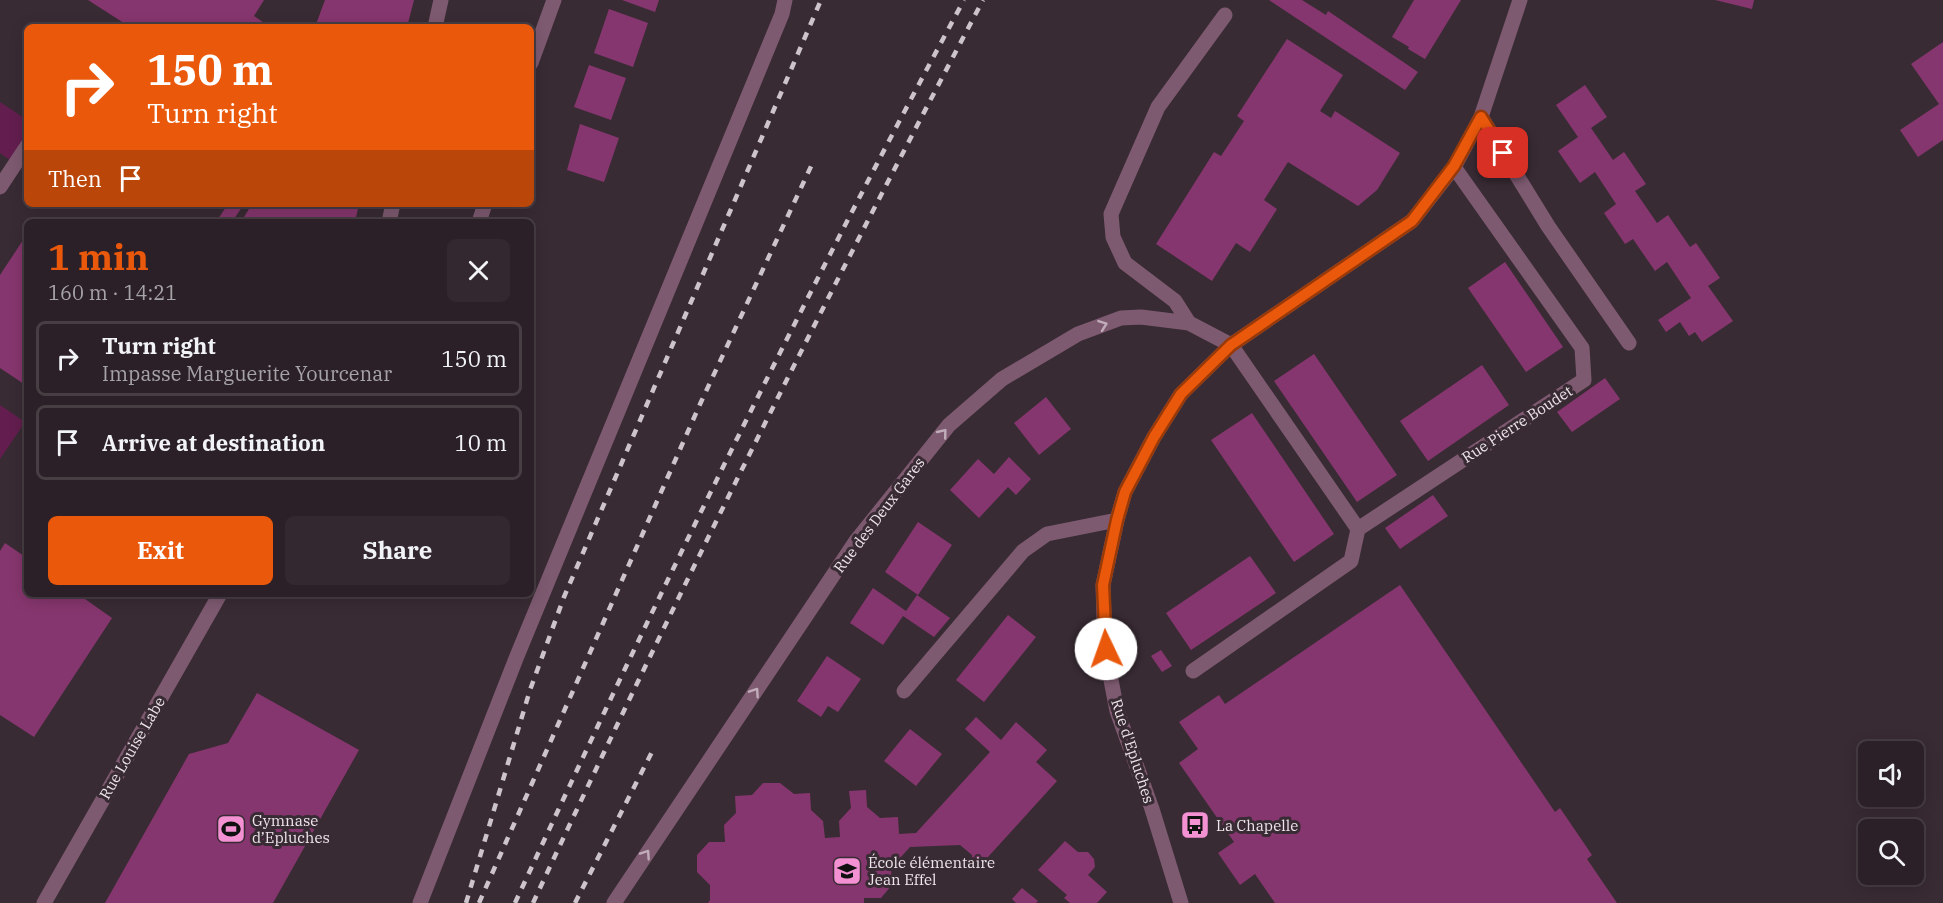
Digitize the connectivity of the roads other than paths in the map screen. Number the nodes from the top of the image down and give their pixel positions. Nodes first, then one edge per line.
1 (441, 0) edge
2 (554, 0) edge
3 (785, 0) edge
4 (1520, 0) edge
5 (1225, 15) dead end
6 (436, 24) edge
7 (534, 55) edge
8 (1481, 117) junction
9 (24, 151) edge
10 (1454, 166) junction
11 (0, 187) edge
12 (1190, 323) junction
13 (1629, 343) dead end
14 (1231, 345) junction
15 (1117, 520) junction
16 (1358, 529) junction
17 (218, 597) edge
18 (1193, 671) dead end
19 (904, 691) dead end
20 (44, 903) edge
21 (420, 903) edge
22 (614, 903) edge
23 (1181, 903) edge

1 - 6 street
2 - 7 street
3 - 21 street
4 - 8 street, Rue d'Epluches
5 - 12 street
8 - 10 street, Rue d'Epluches
8 - 13 street
9 - 11 street
10 - 14 street, Rue d'Epluches
10 - 16 street, Rue Pierre Boudet
12 - 14 street, Rue des Deux Gares
22 -> 12 street, Rue des Deux Gares
14 - 15 street, Rue d'Epluches
14 - 16 street
15 - 19 street
15 - 23 street, Rue d'Epluches
16 - 18 street
17 - 20 street, Rue Louise Labe

